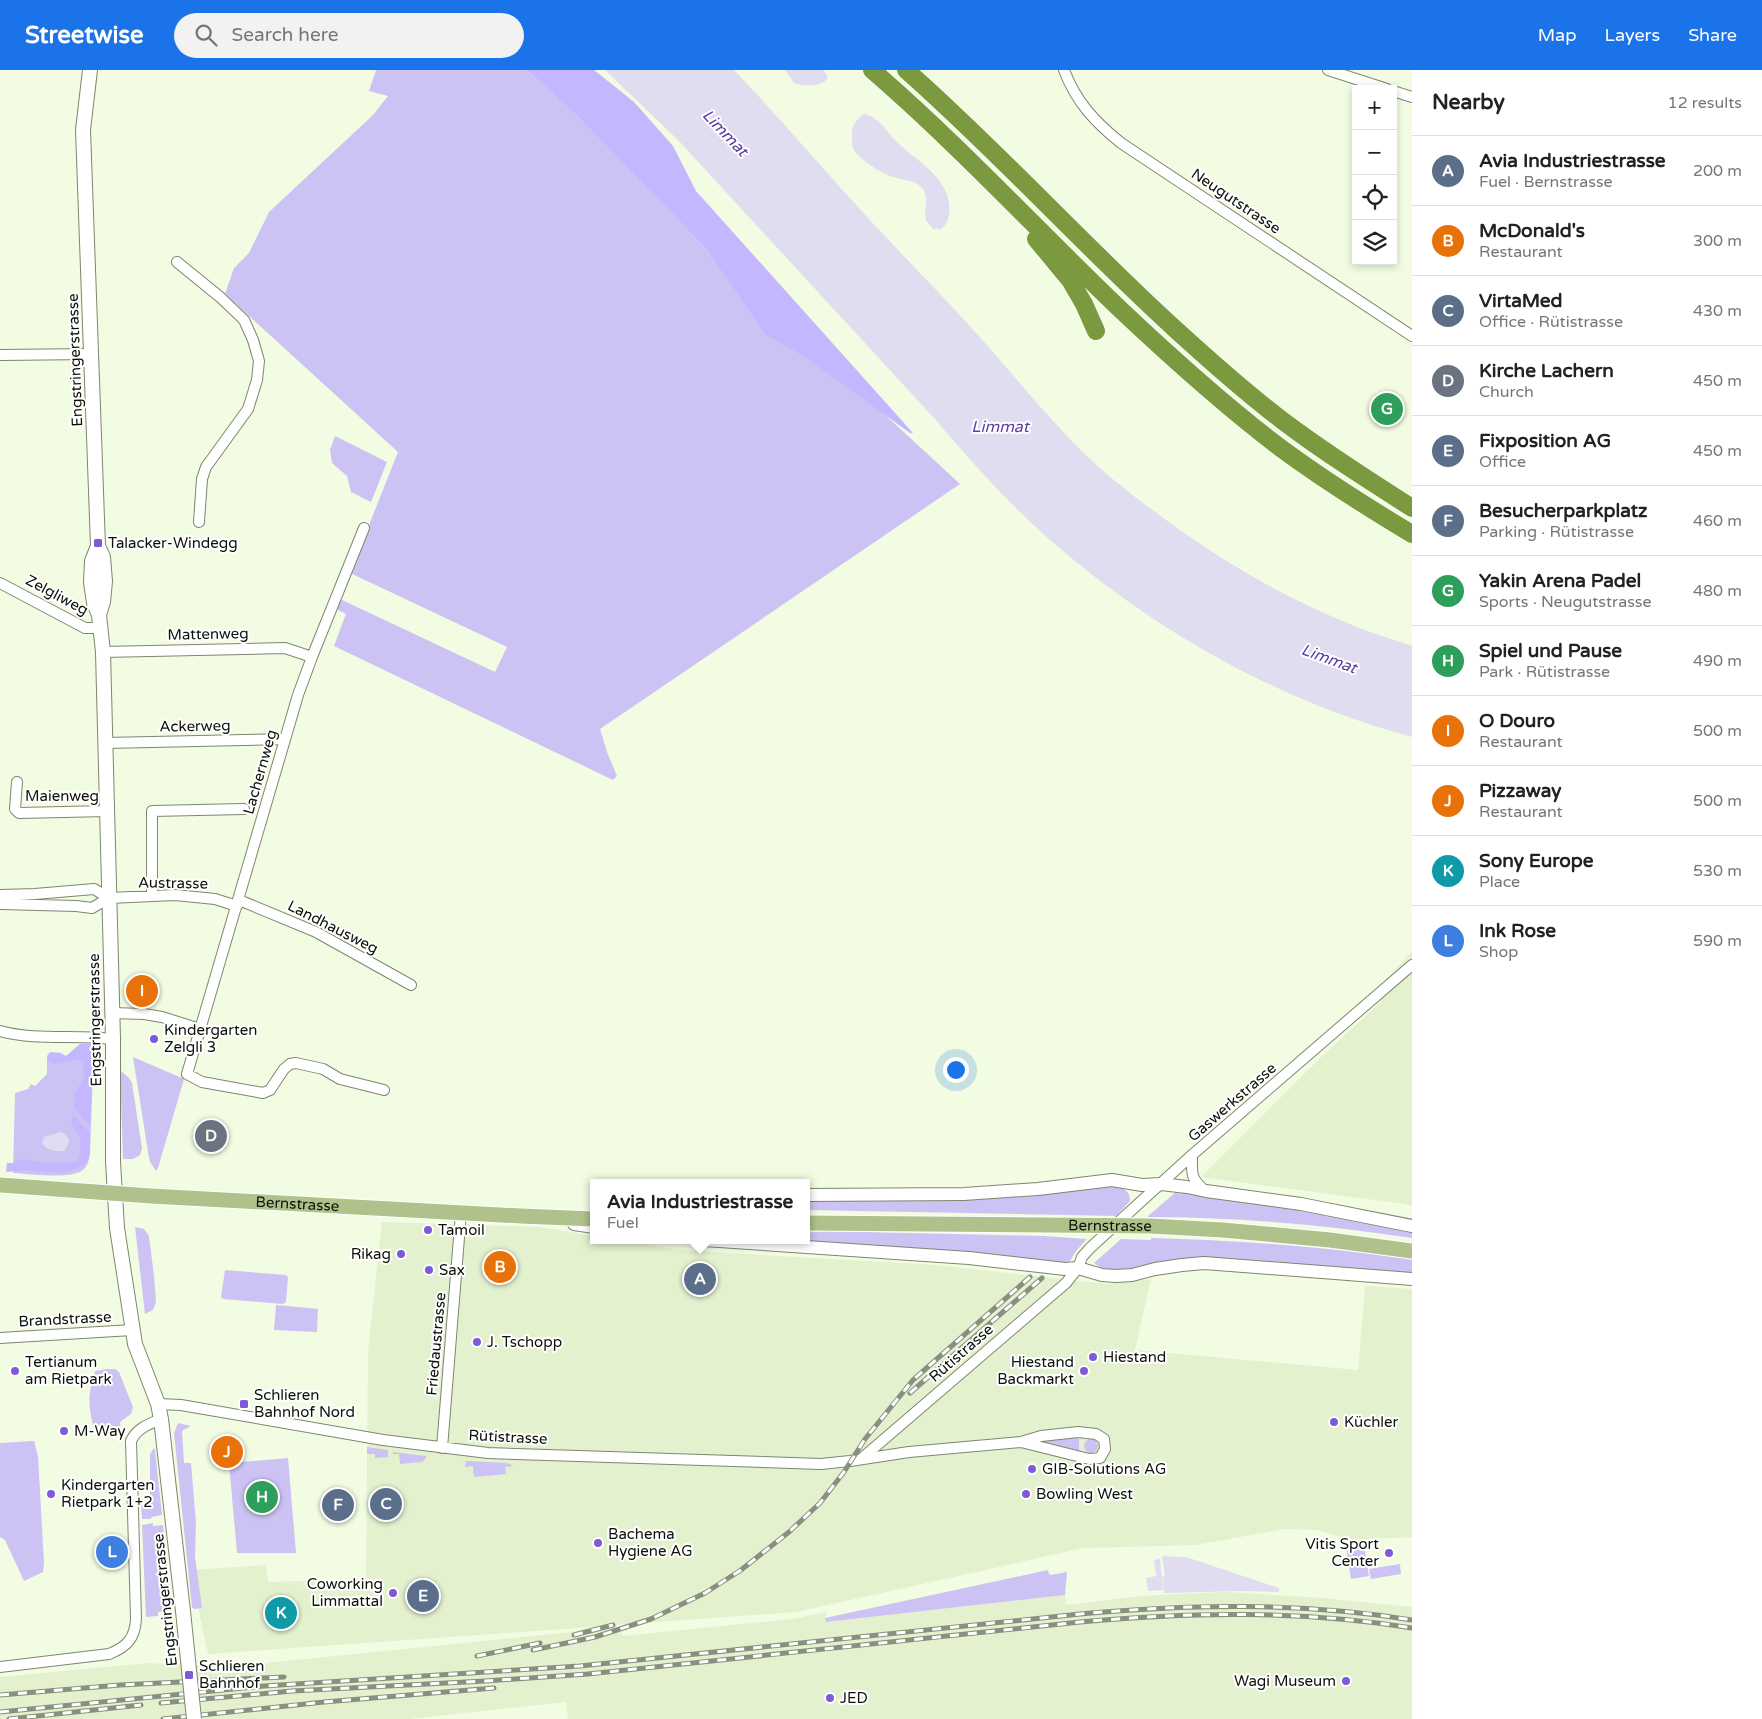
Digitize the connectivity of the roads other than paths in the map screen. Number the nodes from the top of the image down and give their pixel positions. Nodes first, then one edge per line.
1 (90, 70) edge
2 (872, 70) edge
3 (906, 70) edge
4 (1064, 70) edge
5 (1328, 70) edge
6 (1375, 85) edge
7 (1397, 92) edge
8 (1412, 98) edge
9 (980, 171) junction
10 (177, 262) dead end
11 (1096, 331) dead end
12 (1412, 336) edge
13 (91, 354) junction
14 (0, 356) edge
15 (1412, 508) edge
16 (199, 522) dead end
17 (364, 528) dead end
18 (1412, 534) edge
19 (0, 583) edge
20 (100, 622) junction
21 (102, 652) junction
22 (312, 656) junction
23 (285, 739) junction
24 (105, 743) junction
25 (17, 782) dead end
26 (244, 809) dead end
27 (107, 811) junction
28 (0, 895) edge
29 (152, 896) junction
30 (108, 898) junction
31 (238, 903) junction
32 (0, 904) edge
33 (1412, 965) edge
34 (411, 985) dead end
35 (112, 1013) junction
36 (200, 1029) junction
37 (0, 1031) edge
38 (113, 1039) junction
39 (384, 1090) dead end
40 (1192, 1156) junction
41 (1161, 1184) junction
42 (0, 1185) edge
43 (1206, 1191) junction
44 (115, 1193) junction
45 (810, 1196) edge
46 (461, 1213) junction
47 (590, 1220) edge
48 (810, 1223) edge
49 (1412, 1226) edge
50 (761, 1244) edge
51 (1412, 1251) edge
52 (1078, 1268) junction
53 (1412, 1279) edge
54 (132, 1330) junction
55 (0, 1338) edge
56 (158, 1404) junction
57 (161, 1419) junction
58 (1020, 1442) junction
59 (442, 1448) junction
60 (860, 1460) junction
61 (0, 1667) edge
62 (194, 1719) edge

1 - 13 main road, Engstringerstrasse
2 - 9 highway
3 - 15 highway
4 - 12 street, Neugutstrasse
5 - 6 street
7 - 8 street
9 - 11 highway
9 - 18 highway
10 - 16 street
13 - 14 street
13 - 20 main road, Engstringerstrasse
17 - 22 street, Lachernweg
19 - 20 street, Zelgliweg
20 - 21 main road, Engstringerstrasse
21 - 22 street, Mattenweg
21 - 24 main road, Engstringerstrasse
22 - 23 street, Lachernweg
23 - 24 street, Ackerweg
23 - 31 street, Lachernweg
24 - 27 main road, Engstringerstrasse
25 - 27 street, Maienweg
26 - 29 street
27 - 30 main road, Engstringerstrasse
28 - 30 street
29 - 30 street, Austrasse
29 - 31 street, Austrasse
30 - 32 street
30 - 35 main road, Engstringerstrasse
31 - 34 street, Landhausweg
31 - 36 street, Lachernweg
33 - 40 street, Gaswerkstrasse
35 - 36 street
35 - 38 main road, Engstringerstrasse
36 - 39 street, Lachernweg
37 - 38 street
38 - 44 main road, Engstringerstrasse
40 - 41 street, Gaswerkstrasse
40 - 43 street
41 - 43 street
41 - 45 street
41 - 52 street, Gaswerkstrasse
42 - 44 main road, Bernstrasse
43 - 49 street
44 - 46 main road, Bernstrasse
44 - 54 main road, Engstringerstrasse
46 - 47 main road, Bernstrasse
46 - 59 street, Friedaustrasse
48 - 51 main road, Bernstrasse, bridge
50 - 52 street
52 - 53 street
52 - 60 street, Rütistrasse
54 - 55 street, Brandstrasse
54 - 56 main road, Engstringerstrasse
56 - 57 main road, Engstringerstrasse
56 - 59 street, Rütistrasse
57 - 61 street, Engstringerstrasse
57 - 62 main road, Engstringerstrasse, bridge
58 - 58 street
58 - 60 street, Rütistrasse
59 - 60 street, Rütistrasse

